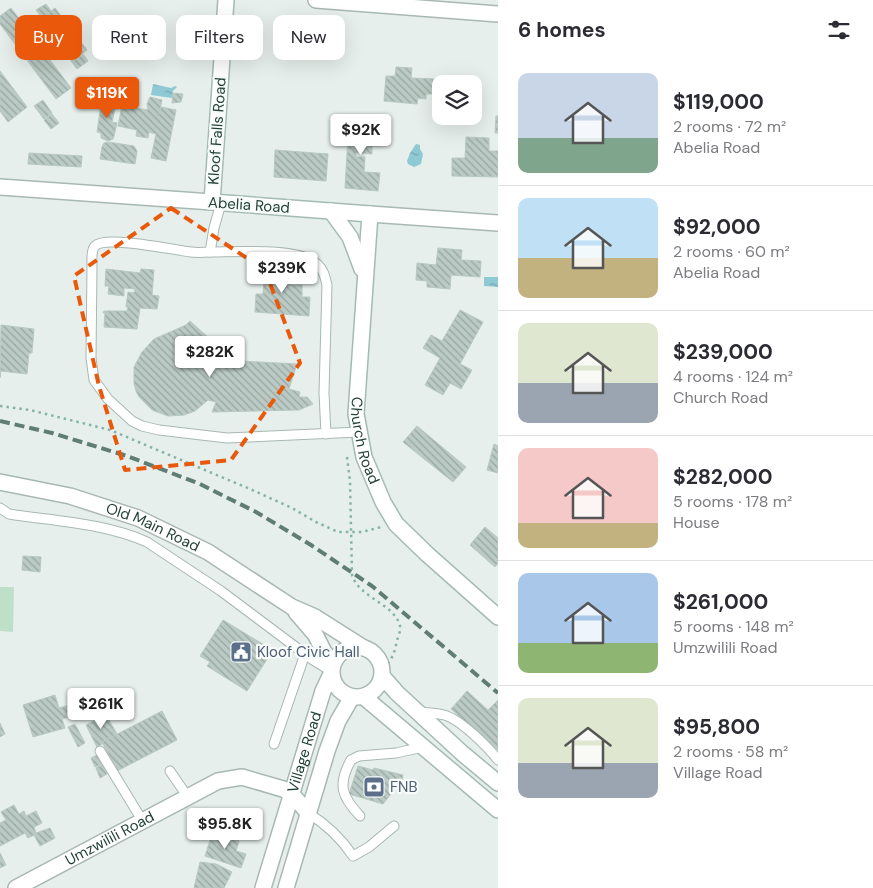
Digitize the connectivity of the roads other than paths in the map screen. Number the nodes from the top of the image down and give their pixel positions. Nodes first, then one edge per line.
1 (226, 0) edge
2 (316, 0) edge
3 (498, 14) edge
4 (0, 187) edge
5 (216, 202) junction
6 (331, 212) junction
7 (370, 214) junction
8 (498, 223) edge
9 (210, 252) junction
10 (364, 278) junction
11 (352, 432) junction
12 (326, 434) junction
13 (0, 482) edge
14 (0, 508) edge
15 (292, 607) junction
16 (498, 617) edge
17 (364, 648) junction
18 (305, 654) junction
19 (332, 669) junction
20 (382, 673) junction
21 (358, 697) junction
22 (417, 712) junction
23 (274, 744) dead end
24 (423, 746) junction
25 (100, 751) dead end
26 (498, 760) edge
27 (170, 770) dead end
28 (498, 783) edge
29 (291, 792) junction
30 (187, 796) junction
31 (498, 810) edge
32 (308, 812) junction
33 (360, 816) dead end
34 (142, 820) junction
35 (394, 826) dead end
36 (16, 888) edge
37 (263, 888) edge
38 (286, 888) edge

1 - 5 street, Kloof Falls Road
2 - 3 street
4 - 5 street, Abelia Road
5 - 6 street, Abelia Road
5 - 9 lane
6 - 7 street, Abelia Road
6 - 10 street
7 - 8 street, Abelia Road
7 - 10 street, Church Road
9 - 12 lane
9 - 12 lane
10 - 11 street, Church Road
11 - 12 lane
11 - 16 street, Church Road
13 - 15 street, Old Main Road
14 - 18 lane
15 - 17 street, Old Main Road
15 - 19 street, Old Main Road
17 - 19 street
17 - 20 street
18 - 19 lane
18 - 23 lane
19 - 21 street
19 - 29 street, Village Road
20 - 21 street
20 - 22 street
21 - 24 street
21 - 32 street, Village Road
22 - 26 lane
22 - 28 street
24 - 31 street
24 - 33 lane
25 - 34 lane
27 - 30 lane
29 - 30 street, Umzwilili Road
29 - 32 street
29 - 37 street, Village Road
30 - 34 street, Umzwilili Road
32 - 35 lane
32 - 38 street, Village Road
34 - 36 street, Umzwilili Road

